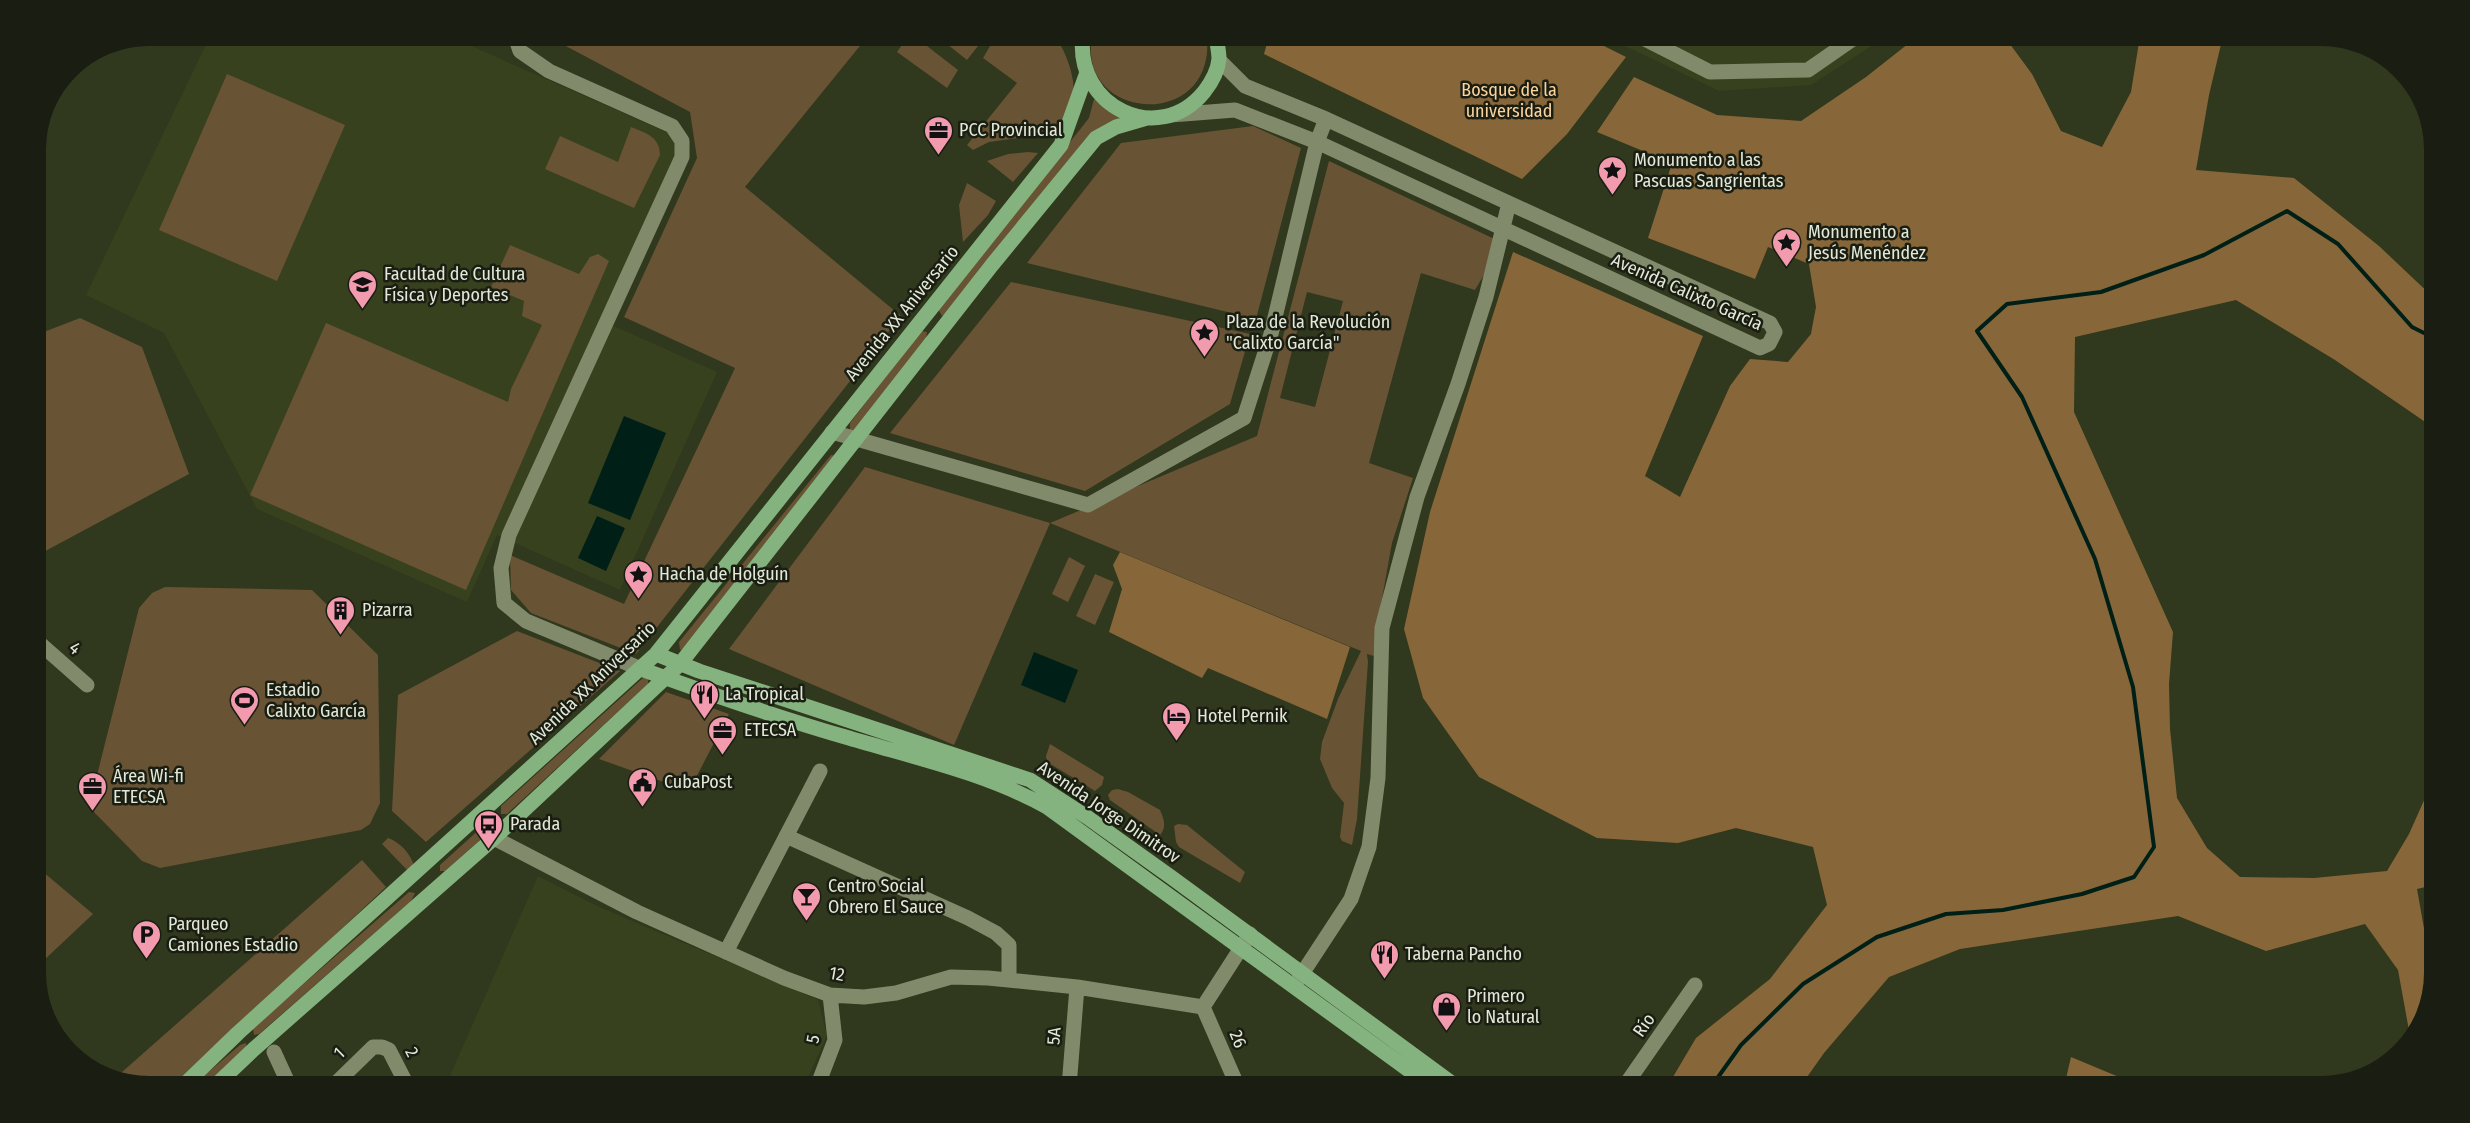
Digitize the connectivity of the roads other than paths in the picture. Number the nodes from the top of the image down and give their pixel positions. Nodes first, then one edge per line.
1 (518, 46) edge
2 (1082, 46) edge
3 (1218, 46) edge
4 (1659, 46) edge
5 (1843, 46) edge
6 (1219, 60) junction
7 (1086, 75) junction
8 (1168, 115) junction
9 (1147, 118) junction
10 (1326, 119) junction
11 (1317, 142) junction
12 (1509, 203) junction
13 (1501, 228) junction
14 (832, 432) junction
15 (856, 439) junction
16 (47, 650) edge
17 (656, 654) junction
18 (680, 664) junction
19 (641, 669) junction
20 (666, 678) junction
21 (87, 685) dead end
22 (820, 771) dead end
23 (786, 836) junction
24 (494, 837) junction
25 (1246, 941) junction
26 (726, 952) junction
27 (1298, 979) junction
28 (1009, 980) junction
29 (1695, 985) dead end
30 (1077, 987) junction
31 (830, 995) junction
32 (1203, 1007) junction
33 (373, 1047) joint
34 (274, 1052) dead end
35 (193, 1076) edge
36 (226, 1076) edge
37 (285, 1076) edge
38 (343, 1076) edge
39 (402, 1076) edge
40 (821, 1076) edge
41 (1070, 1076) edge
42 (1233, 1076) edge
43 (1418, 1076) edge
44 (1441, 1076) edge
45 (1632, 1076) edge

1 - 19 street
2 - 7 main road
3 - 6 main road
4 - 5 street
6 - 8 main road
6 - 10 street, Avenida Calixto García
7 - 9 main road
7 - 14 main road, Avenida XX Aniversario
8 - 9 main road
8 - 11 street, Avenida Calixto García
9 - 15 main road
10 - 11 street
10 - 12 street, Avenida Calixto García
11 - 13 street, Avenida Calixto García
11 - 15 street
12 - 13 street
12 - 13 street, Avenida Calixto García
13 - 27 street
14 - 15 street
14 - 17 main road, Avenida XX Aniversario
15 - 18 main road
16 - 21 street, 4
17 - 18 main road, Avenida Jorge Dimitrov
17 - 19 main road, Avenida XX Aniversario
18 - 20 main road
18 - 25 main road, Avenida Jorge Dimitrov
19 - 20 main road, Avenida Jorge Dimitrov
19 - 35 main road, Avenida XX Aniversario
20 - 24 main road
20 - 25 main road, Avenida Jorge Dimitrov
22 - 23 street
23 - 26 street
23 - 28 street
24 - 26 street, 12
24 - 36 main road
25 - 27 main road, Avenida Jorge Dimitrov
25 - 32 street
26 - 31 street, 12
27 - 43 main road, Avenida Jorge Dimitrov
27 - 44 main road, Avenida Jorge Dimitrov
28 - 30 street, 12
28 - 31 street, 12
29 - 45 street, Río
30 - 32 street, 12
30 - 41 street, 5A
31 - 40 street, 5
32 - 42 street, 26
33 - 38 street, 1
33 - 39 street, 2
34 - 37 street

